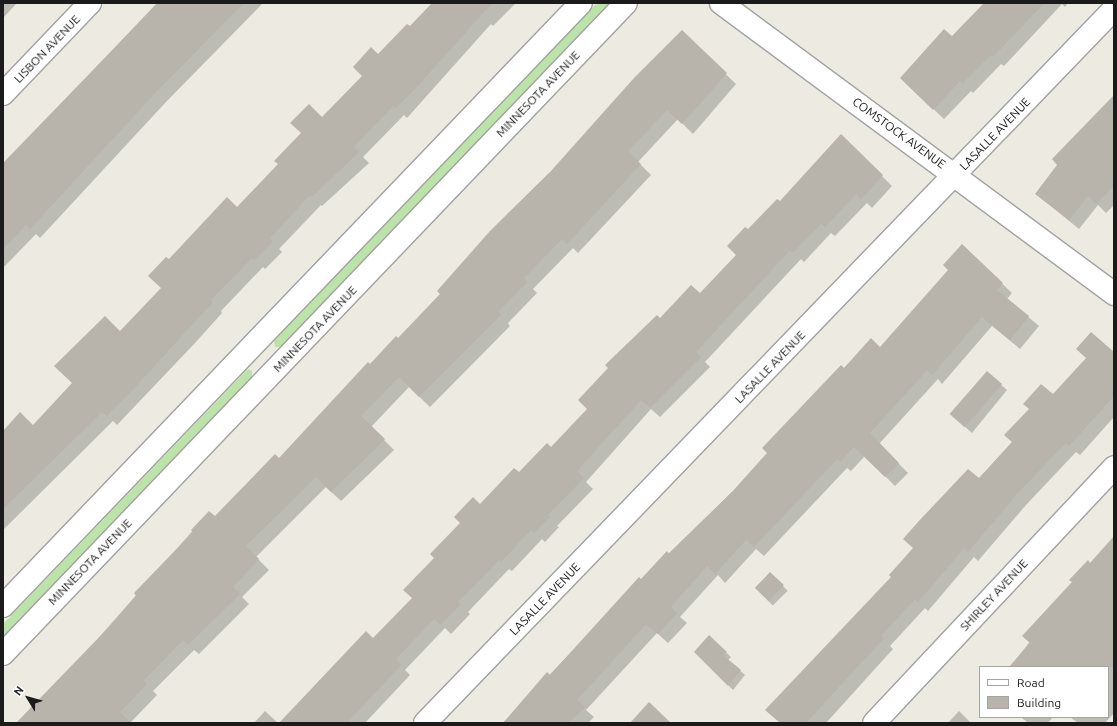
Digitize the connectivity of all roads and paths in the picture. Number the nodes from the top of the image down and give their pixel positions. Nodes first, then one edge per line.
1 (90, 3) edge
2 (581, 3) edge
3 (626, 3) edge
4 (721, 3) edge
5 (1114, 9) edge
6 (3, 94) edge
7 (956, 175) junction
8 (1114, 294) edge
9 (251, 349) junction
10 (274, 371) junction
11 (1114, 467) edge
12 (3, 606) edge
13 (3, 654) edge
14 (425, 723) edge
15 (874, 723) edge

1 - 6 street, LISBON AVENUE
2 - 9 street
3 - 10 street, MINNESOTA AVENUE
4 - 7 street, COMSTOCK AVENUE
5 - 7 street, LASALLE AVENUE
7 - 8 street, COMSTOCK AVENUE
7 - 14 street, LASALLE AVENUE
9 - 10 street
9 - 12 street
10 - 13 street, MINNESOTA AVENUE
11 - 15 street, SHIRLEY AVENUE

